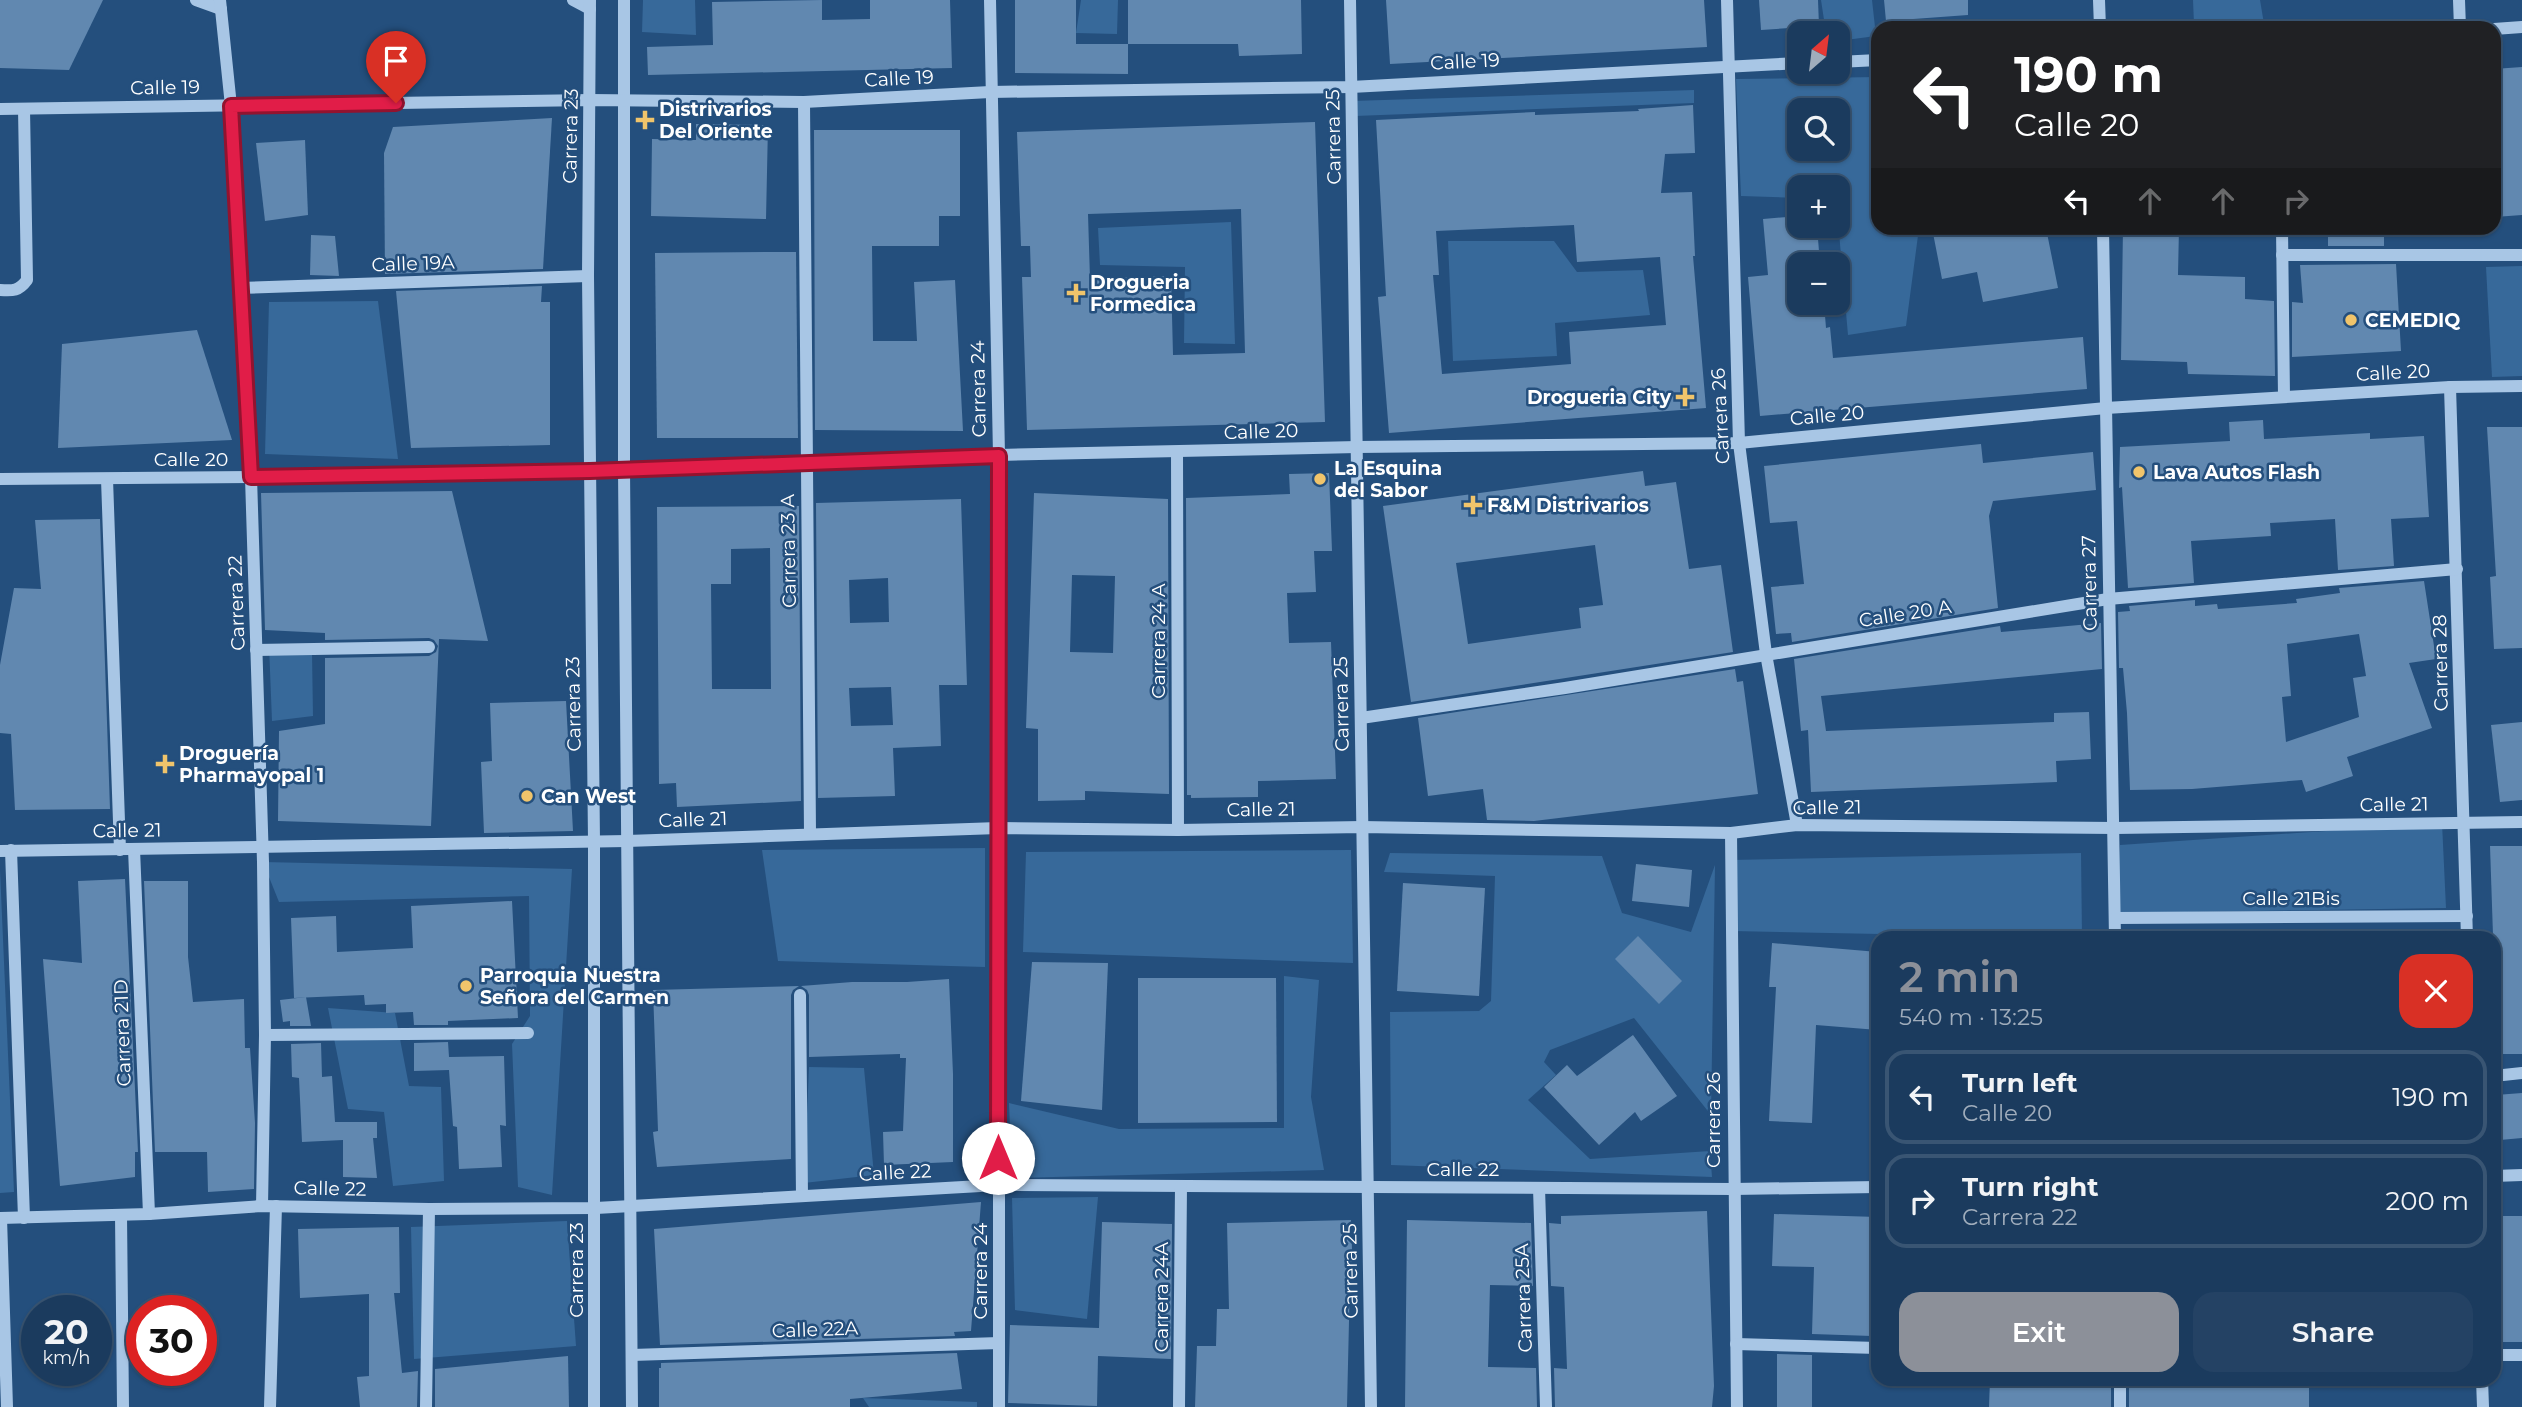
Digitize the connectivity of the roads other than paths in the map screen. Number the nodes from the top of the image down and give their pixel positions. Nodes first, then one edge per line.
1 (196, 0) edge
2 (573, 0) edge
3 (624, 0) edge
4 (990, 0) edge
5 (1350, 0) edge
6 (1727, 0) edge
7 (2099, 0) edge
8 (2459, 0) edge
9 (590, 4) edge
10 (221, 5) edge
11 (2100, 21) edge
12 (2460, 21) edge
13 (2522, 27) edge
14 (2501, 28) edge
15 (1871, 60) edge
16 (1850, 61) edge
17 (1787, 63) edge
18 (1728, 65) junction
19 (1351, 87) junction
20 (990, 92) junction
21 (590, 100) junction
22 (624, 100) junction
23 (804, 102) junction
24 (231, 106) junction
25 (0, 109) edge
26 (24, 109) junction
27 (2103, 235) edge
28 (2282, 235) edge
29 (2282, 255) junction
30 (2522, 255) edge
31 (588, 276) junction
32 (239, 288) junction
33 (0, 290) edge
34 (2522, 386) edge
35 (2450, 387) junction
36 (2284, 397) junction
37 (2106, 408) junction
38 (1739, 443) junction
39 (1357, 447) junction
40 (1177, 452) junction
41 (999, 456) junction
42 (807, 463) junction
43 (624, 470) junction
44 (590, 471) junction
45 (251, 477) junction
46 (0, 479) edge
47 (107, 479) junction
48 (2457, 569) junction
49 (2108, 599) junction
50 (429, 647) dead end
51 (256, 650) junction
52 (1766, 654) junction
53 (1361, 718) junction
54 (2463, 822) junction
55 (2522, 822) edge
56 (1797, 825) junction
57 (1362, 827) junction
58 (998, 828) junction
59 (2115, 828) junction
60 (1178, 830) junction
61 (810, 833) junction
62 (1731, 833) junction
63 (594, 841) junction
64 (627, 841) junction
65 (263, 848) junction
66 (120, 849) junction
67 (134, 849) junction
68 (6, 851) edge
69 (2466, 916) junction
70 (2115, 918) junction
71 (2115, 931) edge
72 (2467, 931) edge
73 (800, 995) dead end
74 (528, 1033) dead end
75 (265, 1035) junction
76 (2522, 1073) edge
77 (2501, 1075) edge
78 (2522, 1175) edge
79 (2501, 1176) edge
80 (998, 1185) junction
81 (1181, 1186) junction
82 (1368, 1187) junction
83 (1871, 1187) edge
84 (1539, 1188) junction
85 (1733, 1189) junction
86 (802, 1196) junction
87 (262, 1206) junction
88 (276, 1206) junction
89 (631, 1206) junction
90 (596, 1208) junction
91 (429, 1209) junction
92 (149, 1214) junction
93 (121, 1215) junction
94 (1, 1218) edge
95 (23, 1218) junction
96 (999, 1343) junction
97 (1737, 1343) junction
98 (1871, 1348) edge
99 (632, 1354) junction
100 (2501, 1355) edge
101 (2522, 1355) edge
102 (2120, 1386) edge
103 (2482, 1386) edge
104 (7, 1407) edge
105 (123, 1407) edge
106 (270, 1407) edge
107 (426, 1407) edge
108 (594, 1407) edge
109 (632, 1407) edge
110 (999, 1407) edge
111 (1179, 1407) edge
112 (1371, 1407) edge
113 (1546, 1407) edge
114 (1737, 1407) edge
115 (2119, 1407) edge
116 (2483, 1407) edge

1 - 10 street
2 - 9 street
3 - 22 street
4 - 20 street, Carrera 24
5 - 19 street, Carrera 25
6 - 18 street, Carrera 26
7 - 11 street
8 - 12 street
9 - 21 street, Carrera 23
10 - 24 street, Carrera 22
13 - 14 street
15 - 16 street
17 - 18 street, Calle 19
18 - 19 street, Calle 19
18 - 38 street, Carrera 26
19 - 20 street, Calle 19
19 - 39 street, Carrera 25
20 - 23 street, Calle 19
20 - 41 street, Carrera 24
21 - 22 street, Calle 19
21 - 24 street, Calle 19
21 - 31 street, Carrera 23
22 - 23 street, Calle 19
22 - 43 street
23 - 42 street, Carrera 23 A
24 - 26 street, Calle 19
24 - 32 street, Carrera 22
25 - 26 street, Calle 19
26 - 33 street
27 - 37 street, Carrera 27
28 - 29 street
29 - 30 street
29 - 36 street
31 - 32 street, Calle 19A
31 - 44 street, Carrera 23
32 - 45 street, Carrera 22
34 - 35 street, Calle 20
35 - 36 street, Calle 20
35 - 48 street, Carrera 28
36 - 37 street, Calle 20
37 - 38 street, Calle 20
37 - 49 street, Carrera 27
38 - 39 street, Calle 20
38 - 52 street, Carrera 26
39 - 40 street, Calle 20
39 - 53 street, Carrera 25
40 - 41 street, Calle 20
40 - 60 street, Carrera 24 A
41 - 42 street, Calle 20
41 - 58 street, Carrera 24
42 - 43 street, Calle 20
42 - 61 street, Carrera 23 A
43 - 44 street, Calle 20
43 - 64 street
44 - 45 street, Calle 20
44 - 63 street, Carrera 23
45 - 47 street, Calle 20
45 - 51 street, Carrera 22
46 - 47 street, Calle 20
47 - 66 street
48 - 49 street, Calle 20 A
48 - 54 street, Carrera 28
49 - 52 street, Calle 20 A
49 - 59 street, Carrera 27
50 - 51 street
51 - 65 street, Carrera 22
52 - 53 street, Calle 20 A
52 - 56 street, Carrera 26
53 - 57 street, Carrera 25
54 - 55 street, Calle 21
54 - 59 street, Calle 21
54 - 69 street, Carrera 28
56 - 59 street, Calle 21
56 - 62 street, Calle 21
57 - 60 street, Calle 21
57 - 62 street, Calle 21
57 - 82 street, Carrera 25
58 - 60 street, Calle 21
58 - 61 street, Calle 21
58 - 80 street, Carrera 24
59 - 70 street, Carrera 27
61 - 64 street, Calle 21
62 - 85 street, Carrera 26
63 - 64 street, Calle 21
63 - 65 street, Calle 21
63 - 90 street, Carrera 23
64 - 89 street
65 - 67 street, Calle 21
65 - 75 street, Carrera 22
66 - 67 street, Calle 21
66 - 68 street, Calle 21
67 - 92 street, Carrera 21D
68 - 95 street
69 - 70 street, Calle 21Bis
69 - 72 street, Carrera 28
70 - 71 street, Carrera 27
73 - 86 street
74 - 75 street
75 - 87 street, Carrera 22
76 - 77 street
78 - 79 street
80 - 81 street, Calle 22
80 - 86 street, Calle 22
80 - 96 street, Carrera 24
81 - 82 street, Calle 22
81 - 111 street, Carrera 24A
82 - 84 street, Calle 22
82 - 112 street, Carrera 25
83 - 85 street, Calle 22
84 - 85 street, Calle 22
84 - 113 street, Carrera 25A
85 - 97 street, Carrera 26
86 - 89 street, Calle 22
87 - 88 street, Calle 22
87 - 92 street, Calle 22
88 - 91 street, Calle 22
88 - 106 street
89 - 90 street, Calle 22
89 - 99 street
90 - 91 street, Calle 22
90 - 108 street, Carrera 23
91 - 107 street
92 - 93 street, Calle 22
93 - 95 street, Calle 22
93 - 105 street
94 - 95 street, Calle 22
94 - 104 street
96 - 99 street, Calle 22A
96 - 110 street, Carrera 24
97 - 98 street
97 - 114 street, Carrera 26
99 - 109 street
100 - 101 street
102 - 115 street
103 - 116 street

